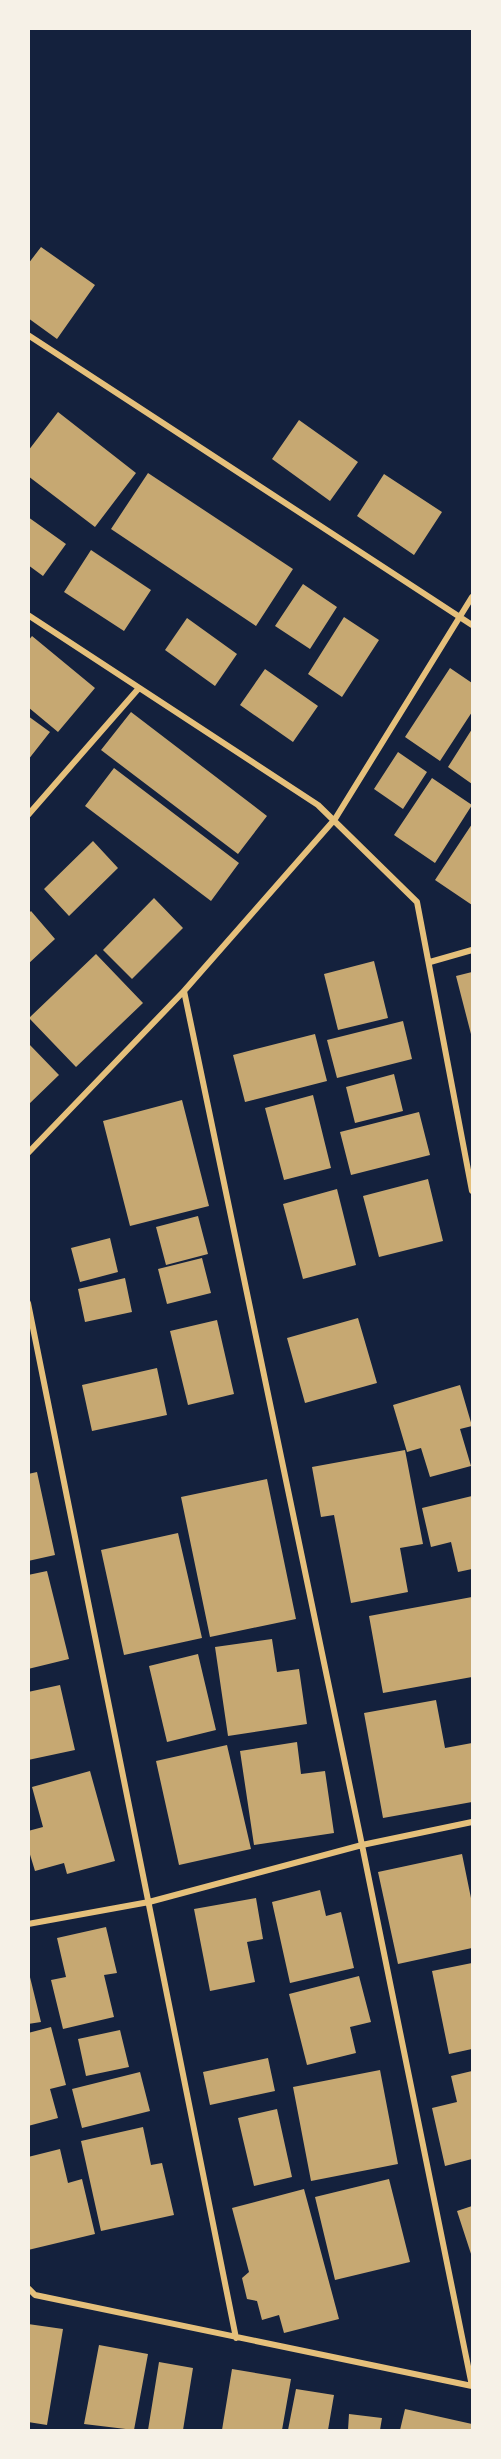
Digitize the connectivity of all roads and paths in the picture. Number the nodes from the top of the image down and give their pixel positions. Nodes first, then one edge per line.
1 (28, 335) edge
2 (472, 597) edge
3 (28, 615) edge
4 (460, 616) junction
5 (472, 625) edge
6 (139, 688) junction
7 (28, 815) edge
8 (335, 819) junction
9 (472, 950) edge
10 (430, 962) junction
11 (184, 992) junction
12 (28, 1153) edge
13 (472, 1191) edge
14 (28, 1303) edge
15 (472, 1822) edge
16 (362, 1845) junction
17 (149, 1902) junction
18 (28, 1924) edge
19 (28, 2288) edge
20 (236, 2338) junction
21 (472, 2386) edge

1 - 4 street
2 - 4 street
3 - 6 street
4 - 5 street
4 - 8 street
6 - 7 street
6 - 8 street
8 - 10 street
8 - 11 street
9 - 10 street
10 - 13 street
11 - 12 street
11 - 16 street
14 - 17 street
15 - 16 street
16 - 17 street
16 - 21 street
17 - 18 street
17 - 20 street
19 - 20 street
20 - 21 street

